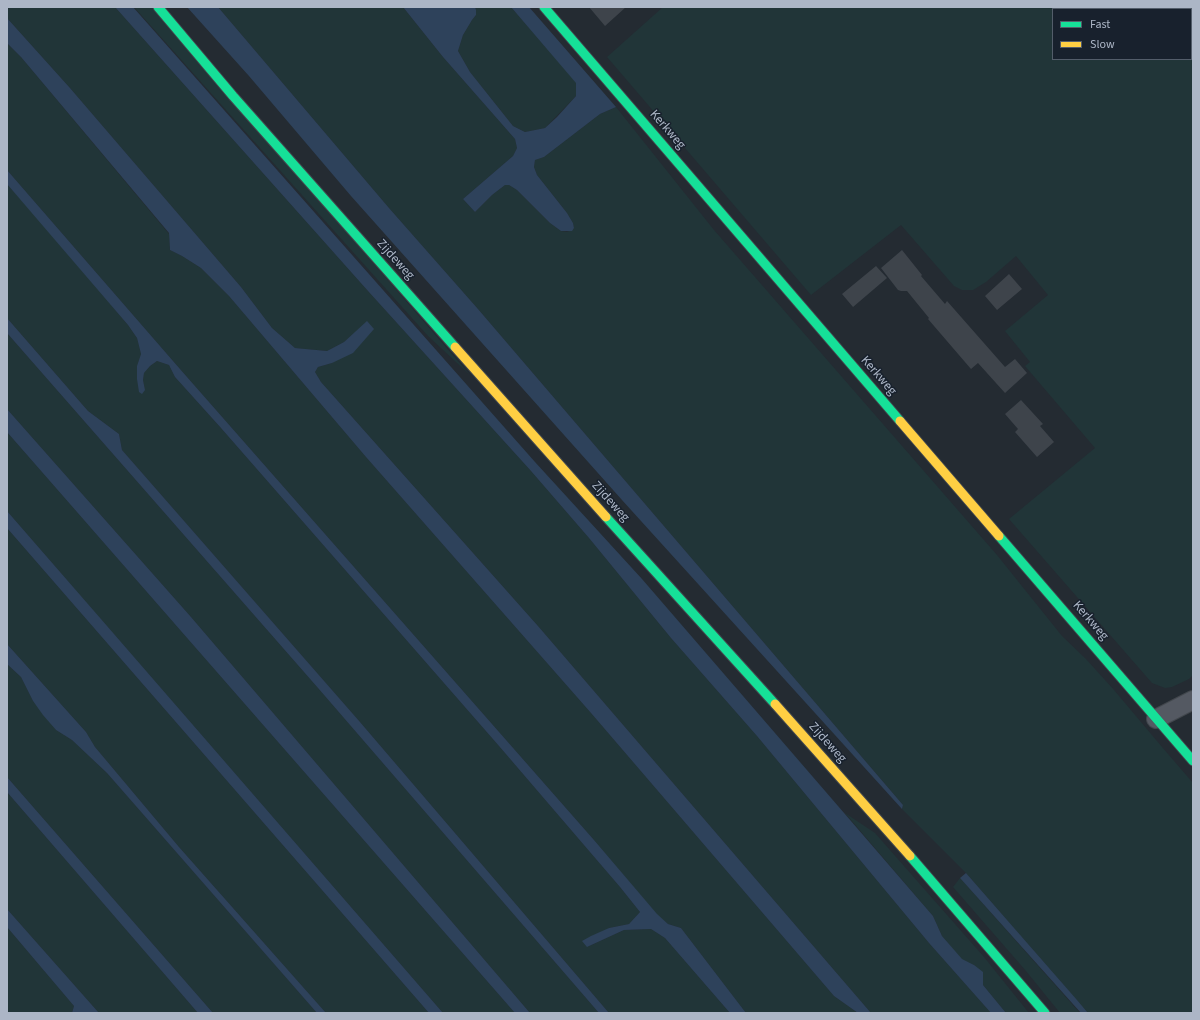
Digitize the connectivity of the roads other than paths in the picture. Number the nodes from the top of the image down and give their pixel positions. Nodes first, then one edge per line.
1 (158, 7) edge
2 (544, 7) edge
3 (1193, 700) edge
4 (1156, 719) junction
5 (1193, 761) edge
6 (1045, 1013) edge

1 - 6 main road, Zijdeweg
2 - 4 main road, Kerkweg
3 - 4 street
4 - 5 main road, Kerkweg

